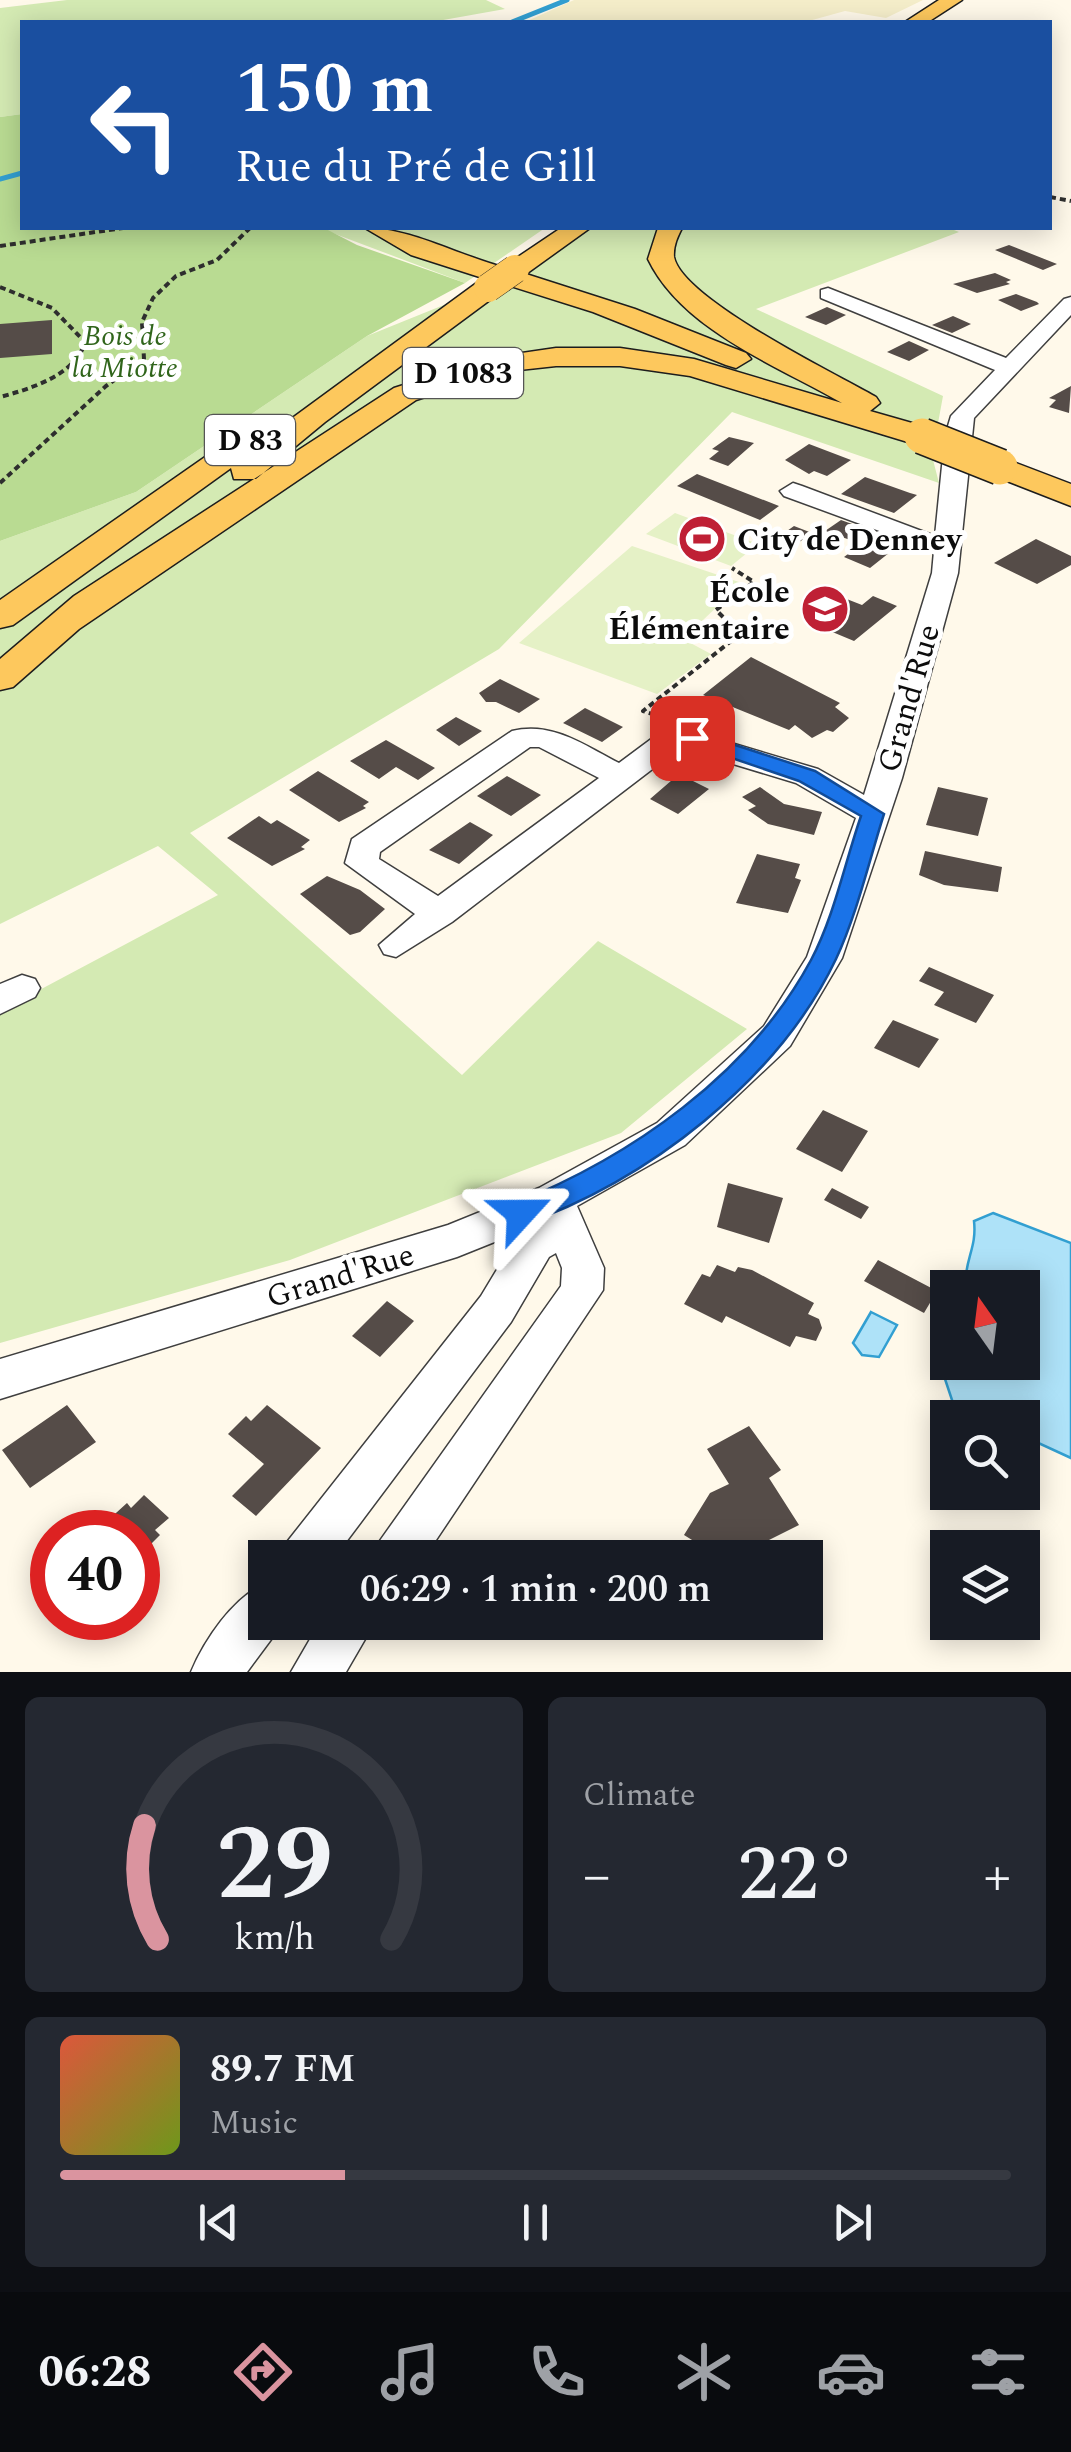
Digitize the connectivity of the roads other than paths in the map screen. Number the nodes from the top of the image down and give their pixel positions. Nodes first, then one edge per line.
1 (953, 0) edge
2 (919, 20) edge
3 (380, 230) edge
4 (575, 230) edge
5 (668, 230) edge
6 (554, 232) edge
7 (496, 277) junction
8 (828, 294) dead end
9 (1071, 303) edge
10 (1007, 367) junction
11 (922, 436) junction
12 (793, 491) dead end
13 (1071, 496) edge
14 (950, 546) junction
15 (0, 617) edge
16 (66, 622) junction
17 (0, 679) edge
18 (622, 776) junction
19 (873, 814) junction
20 (440, 914) junction
21 (396, 945) dead end
22 (561, 1213) junction
23 (0, 1379) edge
24 (318, 1540) edge
25 (408, 1540) edge
26 (248, 1630) edge
27 (338, 1640) edge
28 (216, 1672) edge
29 (316, 1672) edge

1 - 2 main road
3 - 11 main road, D 1083
4 - 7 main road, D 83
5 - 11 main road, D 1083
6 - 7 main road, D 83
7 - 15 main road, D 83
7 - 16 main road, D 83
8 - 10 street
9 - 10 street, Grand'Rue
10 - 14 street, Grand'Rue
11 - 13 main road, D 1083, bridge
11 - 16 main road, D 1083
12 - 14 street
14 - 19 street, Grand'Rue
16 - 17 main road, D 83
18 - 19 street
18 - 20 street
18 - 20 street
19 - 22 street, Grand'Rue
20 - 21 street
22 - 23 street, Grand'Rue
22 - 24 street
22 - 25 street
26 - 28 street
27 - 29 street

